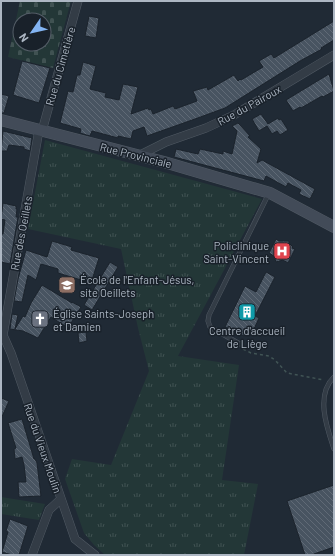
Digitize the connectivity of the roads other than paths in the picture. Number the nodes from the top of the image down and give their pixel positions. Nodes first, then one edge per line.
1 (78, 1) edge
2 (334, 55) edge
3 (1, 120) edge
4 (40, 131) junction
5 (138, 156) junction
6 (270, 192) junction
7 (334, 227) edge
8 (2, 335) edge
9 (240, 344) road end
10 (334, 377) edge
11 (334, 449) edge
12 (61, 499) junction
13 (32, 555) edge
14 (95, 555) edge

1 - 4 street, Rue du Cimetière
2 - 5 street, Rue du Pairoux
3 - 4 main road, Rue Provinciale
4 - 5 main road, Rue Provinciale
4 - 8 street, Rue des Oeillets
5 - 6 main road, Rue Provinciale
6 - 7 main road, Rue Provinciale
6 - 9 lane
8 - 12 street, Rue du Vieux Moulin
10 - 11 lane
12 - 13 street
12 - 14 street, Rue du Vieux Moulin

